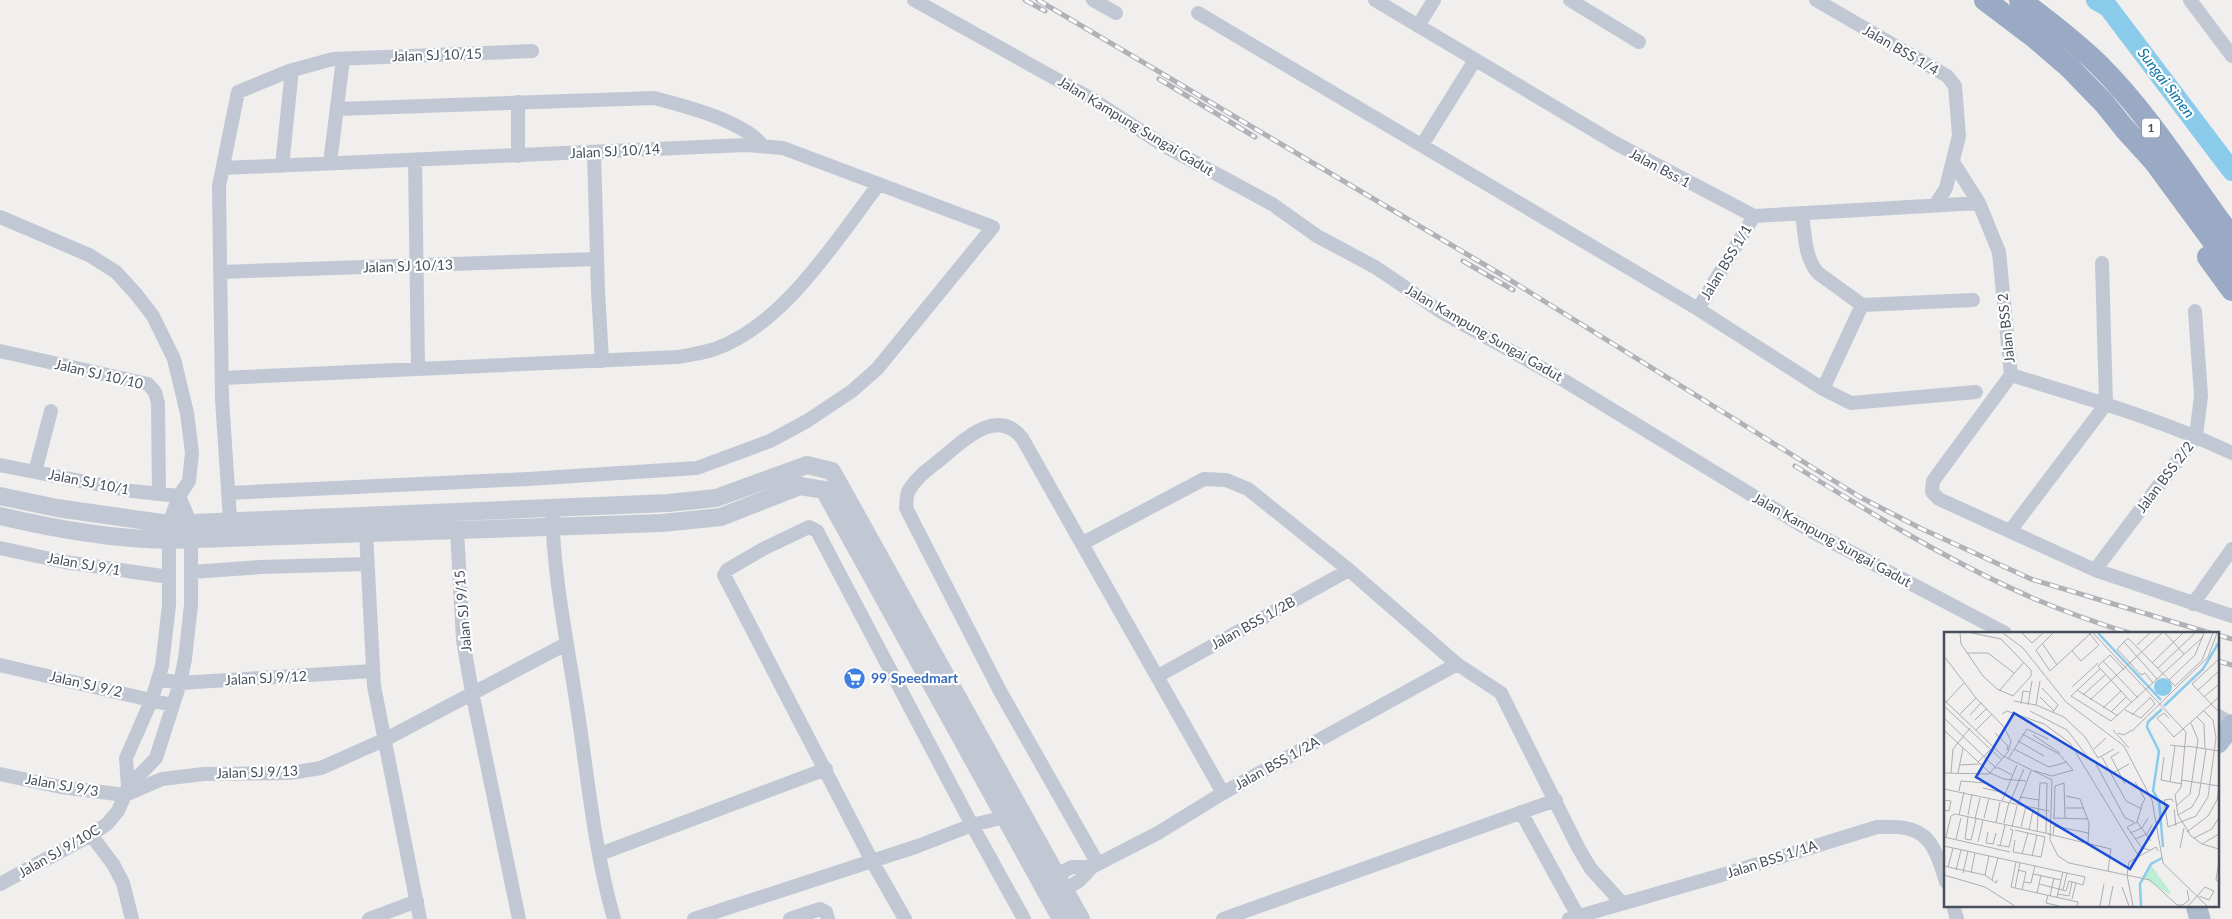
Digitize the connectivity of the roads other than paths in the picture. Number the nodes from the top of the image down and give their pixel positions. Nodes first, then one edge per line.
1 (914, 0) edge
2 (1094, 0) edge
3 (1376, 0) edge
4 (1434, 0) edge
5 (1570, 0) edge
6 (1816, 0) edge
7 (1985, 0) edge
8 (2020, 0) edge
9 (2190, 0) edge
10 (1116, 13) dead end
11 (1198, 13) dead end
12 (1418, 26) junction
13 (1638, 42) dead end
14 (532, 51) dead end
15 (2232, 56) edge
16 (343, 58) junction
17 (1475, 60) junction
18 (292, 70) junction
19 (518, 102) junction
20 (337, 109) junction
21 (2124, 128) junction
22 (1422, 145) junction
23 (763, 146) junction
24 (594, 152) junction
25 (518, 156) junction
26 (415, 160) junction
27 (1953, 162) junction
28 (330, 163) junction
29 (282, 166) junction
30 (223, 168) junction
31 (879, 184) junction
32 (1979, 203) junction
33 (1936, 204) junction
34 (1802, 213) junction
35 (1754, 216) junction
36 (0, 217) edge
37 (2232, 238) edge
38 (597, 259) junction
39 (2102, 263) dead end
40 (418, 266) junction
41 (2232, 267) edge
42 (220, 272) junction
43 (2232, 290) edge
44 (1974, 300) dead end
45 (1862, 305) junction
46 (1698, 309) junction
47 (2195, 311) dead end
48 (0, 351) edge
49 (602, 361) junction
50 (418, 368) junction
51 (2011, 375) junction
52 (222, 378) junction
53 (1823, 389) junction
54 (1976, 392) dead end
55 (2106, 404) junction
56 (51, 411) dead end
57 (2196, 436) junction
58 (2232, 453) edge
59 (0, 465) edge
60 (35, 472) junction
61 (159, 493) junction
62 (229, 493) junction
63 (0, 496) edge
64 (179, 496) junction
65 (552, 508) junction
66 (0, 516) edge
67 (230, 520) junction
68 (552, 527) junction
69 (190, 530) junction
70 (457, 530) junction
71 (2010, 531) junction
72 (169, 532) junction
73 (366, 533) junction
74 (1083, 544) junction
75 (0, 548) edge
76 (2232, 549) edge
77 (367, 564) junction
78 (1349, 570) junction
79 (2095, 570) junction
80 (192, 572) junction
81 (169, 577) junction
82 (2193, 604) junction
83 (2232, 616) edge
84 (2003, 632) edge
85 (566, 644) junction
86 (1457, 664) junction
87 (0, 665) edge
88 (373, 671) junction
89 (1158, 676) junction
90 (159, 679) junction
91 (180, 683) junction
92 (472, 692) junction
93 (152, 699) junction
94 (172, 705) junction
95 (2220, 717) edge
96 (2232, 724) edge
97 (386, 740) junction
98 (2220, 740) edge
99 (826, 769) junction
100 (0, 774) edge
101 (127, 791) junction
102 (1223, 793) junction
103 (1556, 800) junction
104 (1521, 812) junction
105 (1005, 818) junction
106 (972, 825) junction
107 (91, 835) junction
108 (600, 854) junction
109 (872, 861) junction
110 (1095, 866) junction
111 (1944, 876) edge
112 (0, 884) edge
113 (1053, 886) junction
114 (417, 901) junction
115 (1622, 904) junction
116 (1953, 906) edge
117 (2196, 906) edge
118 (717, 916) edge
119 (1574, 917) edge
120 (132, 919) edge
121 (370, 919) edge
122 (420, 919) edge
123 (519, 919) edge
124 (614, 919) edge
125 (694, 919) edge
126 (790, 919) edge
127 (828, 919) edge
128 (905, 919) edge
129 (1024, 919) edge
130 (1061, 919) edge
131 (1081, 919) edge
132 (1223, 919) edge
133 (1957, 919) edge
134 (2200, 919) edge

1 - 84 street, Jalan Kampung Sungai Gadut
2 - 10 street
3 - 12 street, Jalan Bss 1
4 - 12 street
5 - 13 street
6 - 27 street, Jalan BSS 1/4
7 - 21 highway, 1
8 - 37 highway, 1
9 - 15 street
11 - 22 street
12 - 17 street, Jalan Bss 1
14 - 16 street, Jalan SJ 10/15
16 - 18 street, Jalan SJ 10/15
16 - 20 street
17 - 22 street
17 - 35 street, Jalan Bss 1
18 - 29 street
18 - 30 street, Jalan SJ 10/15
19 - 20 street
19 - 23 street
19 - 25 street
20 - 28 street
21 - 41 highway, 1
21 - 43 highway
22 - 46 street
23 - 24 street, Jalan SJ 10/14
23 - 31 street, Jalan SJ 10/14
24 - 25 street, Jalan SJ 10/14
24 - 38 street
25 - 26 street, Jalan SJ 10/14
26 - 28 street, Jalan SJ 10/14
26 - 40 street
27 - 32 street, Jalan BSS 2
27 - 33 street, Jalan BSS 1/4
28 - 29 street, Jalan SJ 10/14
29 - 30 street, Jalan SJ 10/14
30 - 42 street
31 - 49 street
31 - 62 street, Jalan SJ 10/14
32 - 33 street
32 - 51 street, Jalan BSS 2
33 - 34 street
34 - 35 street
34 - 45 street
35 - 46 street, Jalan BSS 1/1
36 - 64 street
38 - 40 street, Jalan SJ 10/13
38 - 49 street
39 - 55 street
40 - 42 street, Jalan SJ 10/13
40 - 50 street
42 - 52 street
44 - 45 street
45 - 53 street
46 - 53 street
47 - 57 street, Jalan BSS 2/2
48 - 61 street, Jalan SJ 10/10
49 - 50 street
50 - 52 street
51 - 55 street
51 - 71 street, Jalan BSS 2
52 - 62 street
53 - 54 street
55 - 57 street
55 - 71 street
56 - 60 street
57 - 58 street
57 - 79 street, Jalan BSS 2/2
59 - 60 street, Jalan SJ 10/1
60 - 61 street, Jalan SJ 10/1
61 - 64 street, Jalan SJ 10/1
62 - 67 street
63 - 72 street
64 - 69 street
64 - 72 street
65 - 67 street
65 - 68 street
65 - 113 street
66 - 72 street
67 - 69 street
68 - 70 street
68 - 85 street
68 - 105 street
69 - 72 street
69 - 73 street
69 - 80 street, Jalan SJ 9/10C
70 - 73 street
70 - 92 street, Jalan SJ 9/15
71 - 79 street
72 - 81 street
73 - 77 street
74 - 78 street
74 - 89 street
74 - 110 street
75 - 81 street, Jalan SJ 9/1
76 - 82 street
77 - 80 street
77 - 88 street
78 - 86 street
78 - 89 street, Jalan BSS 1/2B
79 - 82 street
80 - 91 street, Jalan SJ 9/10C
81 - 90 street
82 - 83 street
85 - 92 street, Jalan SJ 9/13
85 - 108 street
86 - 102 street, Jalan BSS 1/2A
86 - 103 street
87 - 93 street, Jalan SJ 9/2
88 - 91 street, Jalan SJ 9/12
88 - 97 street
89 - 102 street
90 - 91 street, Jalan SJ 9/12
90 - 93 street
91 - 94 street, Jalan SJ 9/10C
92 - 97 street, Jalan SJ 9/13
92 - 123 street, Jalan SJ 9/15
93 - 94 street, Jalan SJ 9/2
93 - 101 street
94 - 101 street, Jalan SJ 9/10C
95 - 96 street
96 - 98 main road
97 - 101 street, Jalan SJ 9/13
97 - 114 street
99 - 106 street
99 - 108 street
99 - 109 street
100 - 101 street, Jalan SJ 9/3
101 - 107 street, Jalan SJ 9/10C
102 - 110 street, Jalan BSS 1/2A
103 - 104 street
103 - 115 street
104 - 119 street
104 - 132 street
105 - 106 street
105 - 113 street
106 - 109 street
106 - 129 street
107 - 112 street, Jalan SJ 9/10C
107 - 120 street
108 - 124 street
109 - 118 street
109 - 128 street
110 - 113 street
111 - 115 street, Jalan BSS 1/1A
113 - 130 street
113 - 131 street
114 - 121 street
114 - 122 street
115 - 119 street, Jalan BSS 1/1A
116 - 133 street
117 - 134 main road
118 - 125 street
126 - 127 street

